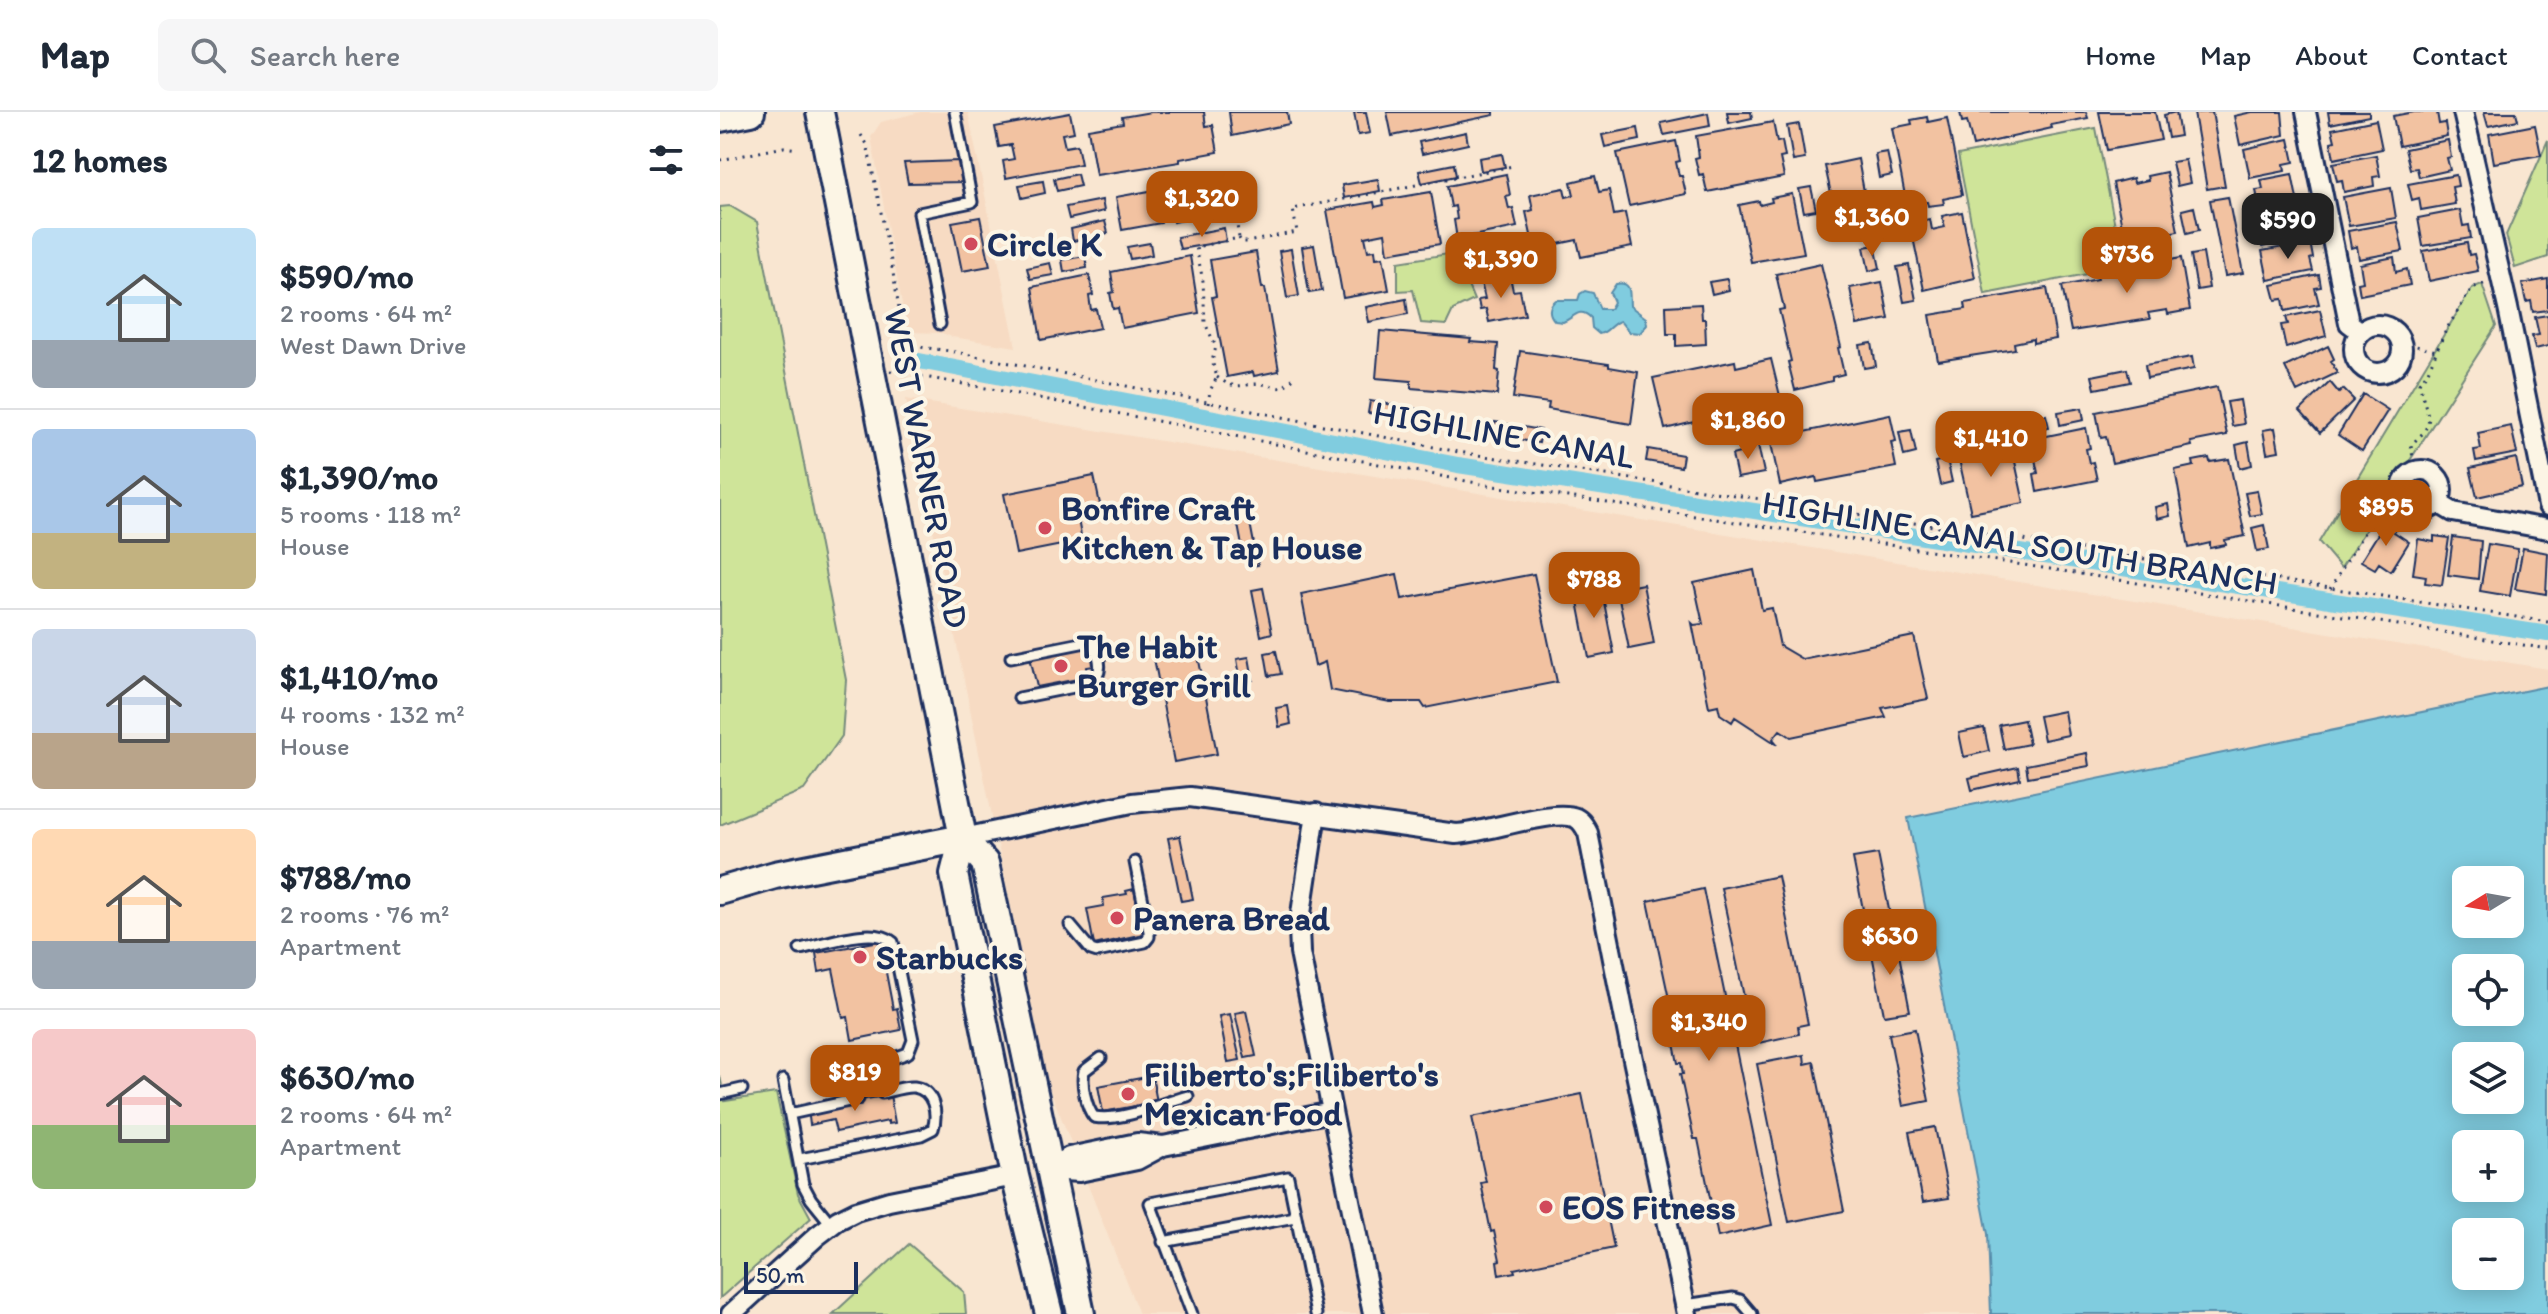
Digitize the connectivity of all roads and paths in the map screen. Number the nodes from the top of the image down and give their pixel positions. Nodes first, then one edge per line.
1 (751, 112) edge
2 (820, 112) edge
3 (955, 112) edge
4 (2306, 112) edge
5 (2463, 112) edge
6 (720, 118) edge
7 (861, 135) dead end
8 (798, 149) dead end
9 (720, 160) edge
10 (1513, 166) dead end
11 (1236, 219) dead end
12 (1239, 238) junction
13 (2501, 276) junction
14 (940, 324) dead end
15 (2361, 332) junction
16 (2401, 347) junction
17 (2436, 351) junction
18 (871, 368) junction
19 (1296, 376) dead end
20 (1217, 377) junction
21 (1208, 404) junction
22 (2415, 471) junction
23 (2404, 499) junction
24 (2438, 503) junction
25 (2548, 506) edge
26 (2548, 529) edge
27 (2330, 589) junction
28 (2548, 622) edge
29 (2548, 649) edge
30 (1011, 657) dead end
31 (1019, 698) dead end
32 (1316, 813) junction
33 (963, 838) junction
34 (1135, 862) dead end
35 (720, 891) edge
36 (1070, 925) dead end
37 (800, 949) dead end
38 (894, 1058) dead end
39 (1101, 1058) dead end
40 (783, 1080) dead end
41 (742, 1089) dead end
42 (882, 1093) dead end
43 (720, 1094) edge
44 (1188, 1096) dead end
45 (858, 1099) dead end
46 (1332, 1112) junction
47 (790, 1114) junction
48 (800, 1159) junction
49 (1049, 1170) junction
50 (1015, 1176) junction
51 (1295, 1217) junction
52 (832, 1225) junction
53 (1163, 1242) junction
54 (1686, 1309) edge
55 (731, 1314) edge
56 (1049, 1314) edge
57 (1065, 1314) edge
58 (1081, 1314) edge
59 (1192, 1314) edge
60 (1316, 1314) edge
61 (1373, 1314) edge
62 (1752, 1314) edge

1 - 6 main road
2 - 18 main road, WEST WARNER ROAD
3 - 14 lane
4 - 15 street
5 - 13 street
7 - 21 path, HIGHLINE CANAL
8 - 9 path
10 - 12 path
11 - 12 path
12 - 20 path
13 - 17 path
13 - 25 street
15 - 16 street
15 - 16 street
16 - 17 path
17 - 22 path
18 - 29 path, HIGHLINE CANAL SOUTH BRANCH
18 - 33 main road, WEST WARNER ROAD
19 - 20 path
20 - 21 path
21 - 27 path, HIGHLINE CANAL
22 - 23 street
22 - 24 street
23 - 24 street
23 - 27 path
24 - 26 street
27 - 28 path, HIGHLINE CANAL
30 - 31 lane
32 - 33 street
32 - 46 street
32 - 54 street
33 - 35 main road
33 - 49 main road, WEST WARNER ROAD
33 - 50 main road, WEST WARNER ROAD
34 - 36 lane
37 - 38 lane
39 - 44 lane
40 - 47 lane
41 - 43 lane
42 - 48 lane
45 - 47 lane
46 - 49 street
46 - 61 street
47 - 48 lane
48 - 52 lane
49 - 58 main road, WEST WARNER ROAD
50 - 52 street
50 - 56 main road, WEST WARNER ROAD
50 - 57 main road
51 - 53 lane
51 - 53 lane
51 - 60 lane
52 - 55 street
53 - 59 lane
54 - 62 lane

